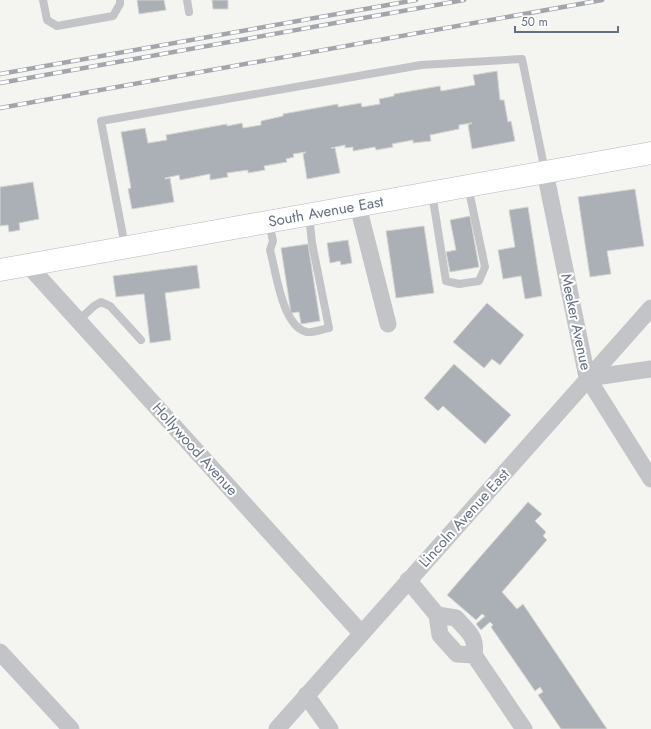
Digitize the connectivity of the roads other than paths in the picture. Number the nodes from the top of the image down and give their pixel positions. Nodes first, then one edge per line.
1 (43, 0) edge
2 (120, 0) edge
3 (187, 0) edge
4 (189, 12) dead end
5 (651, 153) edge
6 (545, 172) junction
7 (468, 186) junction
8 (432, 192) junction
9 (358, 206) junction
10 (308, 215) junction
11 (268, 222) junction
12 (125, 247) junction
13 (28, 265) junction
14 (0, 270) edge
15 (651, 308) edge
16 (79, 320) junction
17 (388, 324) dead end
18 (141, 340) dead end
19 (651, 369) edge
20 (588, 378) junction
21 (651, 480) edge
22 (408, 580) junction
23 (437, 615) junction
24 (362, 632) junction
25 (0, 652) edge
26 (474, 655) junction
27 (306, 695) junction
28 (71, 729) edge
29 (278, 729) edge
30 (330, 729) edge
31 (524, 729) edge

1 - 2 lane
3 - 4 lane
5 - 6 main road, South Avenue East
6 - 7 main road, South Avenue East
6 - 12 lane
6 - 20 street, Meeker Avenue
7 - 8 main road, South Avenue East
7 - 8 lane
8 - 9 main road, South Avenue East
9 - 10 main road, South Avenue East
9 - 17 street
10 - 11 main road, South Avenue East
10 - 11 lane
11 - 12 main road, South Avenue East
12 - 13 main road, South Avenue East
13 - 14 main road, South Avenue East
13 - 16 street, Hollywood Avenue
15 - 20 street, Lincoln Avenue East
16 - 18 lane
16 - 24 street, Hollywood Avenue
19 - 20 street
20 - 21 street, Meeker Avenue
20 - 22 street, Lincoln Avenue East
22 - 23 street
22 - 24 street, Lincoln Avenue East
23 - 26 street
23 - 26 street
24 - 27 street, Lincoln Avenue East
25 - 28 street
26 - 31 street
27 - 29 street, Lincoln Avenue East
27 - 30 street

